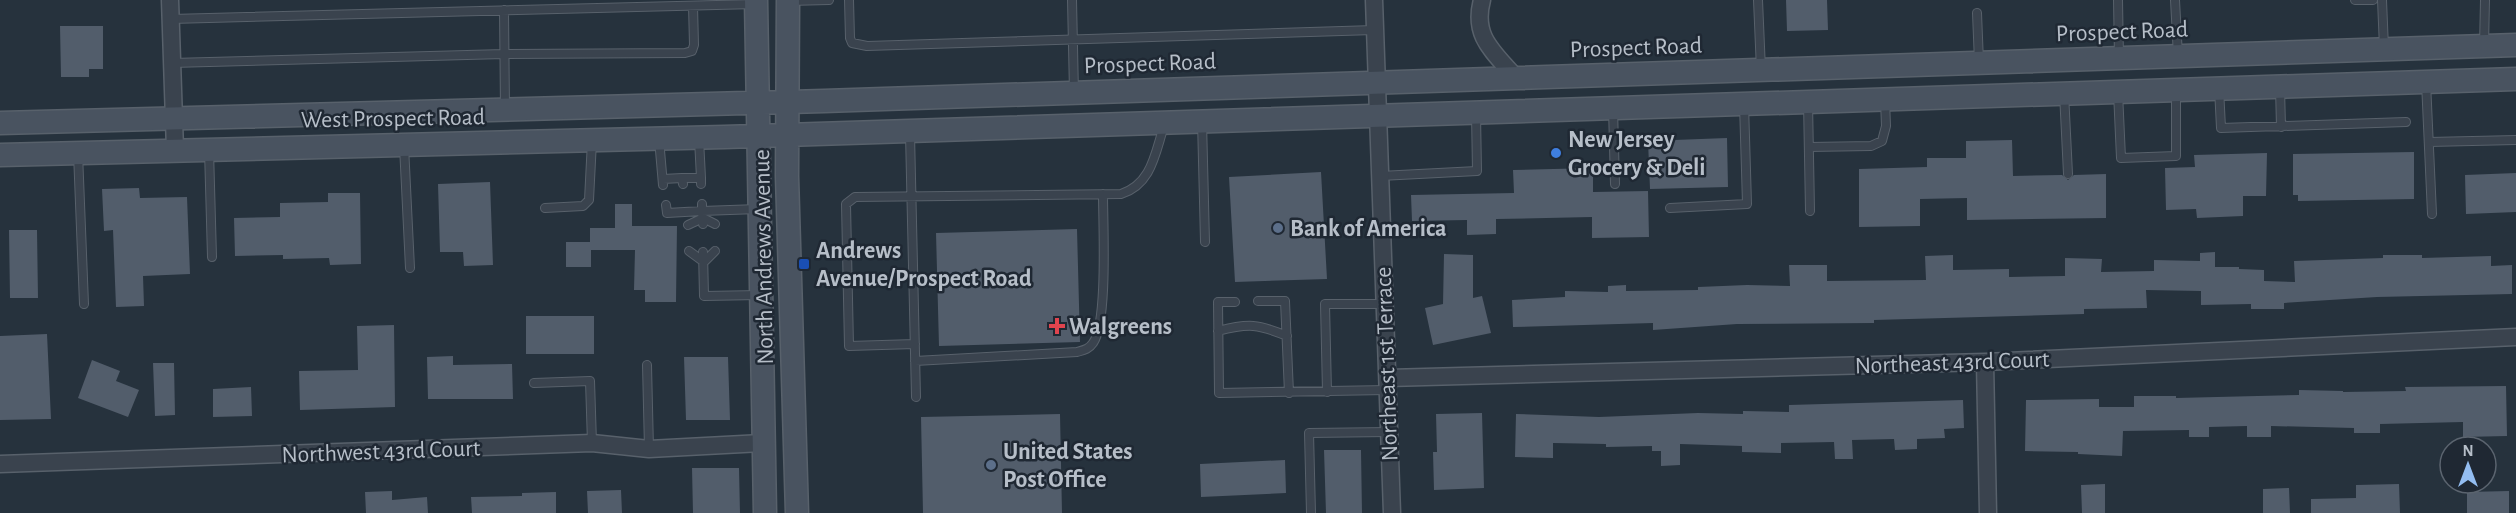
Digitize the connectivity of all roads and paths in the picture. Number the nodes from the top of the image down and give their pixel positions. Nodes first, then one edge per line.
1 (171, 0) edge
2 (829, 0) edge
3 (849, 0) edge
4 (1072, 0) edge
5 (1374, 0) edge
6 (1482, 0) edge
7 (1758, 0) edge
8 (2118, 0) edge
9 (2175, 0) edge
10 (2355, 0) edge
11 (2373, 0) edge
12 (2382, 0) edge
13 (2485, 0) edge
14 (788, 1) edge
15 (756, 2) edge
16 (693, 6) junction
17 (504, 10) junction
18 (1977, 13) dead end
19 (171, 19) junction
20 (1374, 30) junction
21 (1073, 39) junction
22 (2516, 45) edge
23 (2484, 46) junction
24 (2384, 50) junction
25 (504, 54) junction
26 (2178, 57) junction
27 (2119, 58) junction
28 (172, 63) junction
29 (1979, 63) junction
30 (1761, 70) junction
31 (1516, 78) junction
32 (2516, 79) edge
33 (2426, 81) junction
34 (1377, 83) junction
35 (2280, 86) junction
36 (2219, 88) junction
37 (2175, 89) junction
38 (2118, 91) junction
39 (1074, 93) junction
40 (2064, 93) junction
41 (1981, 96) junction
42 (1885, 99) junction
43 (1808, 101) junction
44 (788, 102) junction
45 (758, 103) junction
46 (1744, 103) junction
47 (1613, 108) junction
48 (505, 110) junction
49 (1476, 112) junction
50 (1377, 116) junction
51 (174, 119) junction
52 (1202, 121) junction
53 (1165, 122) junction
54 (2406, 122) dead end
55 (0, 123) edge
56 (2281, 126) junction
57 (910, 130) junction
58 (788, 135) junction
59 (758, 136) junction
60 (659, 138) junction
61 (699, 138) junction
62 (592, 140) junction
63 (2516, 140) edge
64 (2429, 142) junction
65 (404, 145) junction
66 (1809, 147) junction
67 (209, 149) junction
68 (175, 150) junction
69 (78, 153) junction
70 (0, 155) edge
71 (2068, 174) dead end
72 (1380, 176) junction
73 (1615, 184) dead end
74 (1103, 194) junction
75 (910, 195) junction
76 (666, 206) dead end
77 (545, 208) dead end
78 (1670, 208) dead end
79 (758, 209) junction
80 (1810, 211) dead end
81 (702, 214) junction
82 (2432, 214) dead end
83 (715, 224) dead end
84 (688, 225) dead end
85 (1205, 242) dead end
86 (689, 251) dead end
87 (715, 251) dead end
88 (212, 257) dead end
89 (703, 257) junction
90 (410, 268) dead end
91 (760, 295) junction
92 (1258, 301) dead end
93 (1235, 302) dead end
94 (84, 304) dead end
95 (1384, 304) junction
96 (1218, 331) junction
97 (1287, 336) junction
98 (2516, 338) edge
99 (915, 344) junction
100 (915, 361) junction
101 (1985, 362) junction
102 (647, 365) dead end
103 (534, 383) dead end
104 (1387, 384) junction
105 (1327, 392) junction
106 (1289, 393) junction
107 (916, 397) dead end
108 (1389, 432) junction
109 (592, 443) junction
110 (762, 443) junction
111 (649, 449) junction
112 (0, 464) edge
113 (765, 513) edge
114 (797, 513) edge
115 (1311, 513) edge
116 (1392, 513) edge
117 (1988, 513) edge

1 - 19 street
2 - 14 lane
3 - 21 lane
4 - 21 lane
5 - 20 street, Northeast 1st Terrace
6 - 31 street
7 - 30 lane
8 - 27 lane
9 - 26 lane
10 - 11 lane
12 - 24 lane
13 - 23 lane
14 - 44 main road, North Andrews Avenue
15 - 16 lane
15 - 45 main road, North Andrews Avenue
16 - 17 lane
16 - 25 lane
17 - 19 lane
17 - 25 lane
18 - 29 lane
19 - 28 street
20 - 21 lane
20 - 34 street, Northeast 1st Terrace
21 - 39 lane
22 - 23 main road, Prospect Road
23 - 24 main road, Prospect Road
24 - 26 main road, Prospect Road
25 - 28 lane
25 - 48 lane
26 - 27 main road, Prospect Road
27 - 29 main road, Prospect Road
28 - 51 street
29 - 30 main road, Prospect Road
29 - 41 main road
30 - 31 main road, Prospect Road
31 - 34 main road, Prospect Road
32 - 33 main road
33 - 35 main road
33 - 64 lane
34 - 39 main road, Prospect Road
34 - 50 street, Northeast 1st Terrace
35 - 36 main road
35 - 56 lane
36 - 37 main road
36 - 56 lane
37 - 38 main road
37 - 38 lane
38 - 40 main road
39 - 44 main road, Prospect Road
40 - 41 main road
40 - 71 lane
41 - 42 main road
42 - 43 main road
42 - 66 lane
43 - 46 main road
43 - 66 lane
44 - 45 main road, Prospect Road
44 - 58 main road, North Andrews Avenue
45 - 48 main road, West Prospect Road
45 - 59 main road, North Andrews Avenue
46 - 47 main road
46 - 78 lane
47 - 49 main road
47 - 73 lane
48 - 51 main road, West Prospect Road
49 - 50 main road
49 - 72 lane
50 - 52 main road
50 - 72 street, Northeast 1st Terrace
51 - 55 main road, West Prospect Road
51 - 68 street
52 - 53 main road
52 - 85 lane
53 - 57 main road
53 - 74 lane
54 - 56 lane
57 - 58 main road
57 - 75 lane
58 - 59 main road, West Prospect Road
58 - 114 main road, North Andrews Avenue
59 - 61 main road, West Prospect Road
59 - 79 main road, North Andrews Avenue
60 - 61 main road, West Prospect Road
60 - 61 lane
60 - 62 main road, West Prospect Road
62 - 65 main road, West Prospect Road
62 - 77 lane
63 - 64 lane
64 - 82 lane
65 - 67 main road, West Prospect Road
65 - 90 lane
66 - 80 lane
67 - 68 main road, West Prospect Road
67 - 88 lane
68 - 69 main road, West Prospect Road
69 - 70 main road, West Prospect Road
69 - 94 lane
72 - 95 street, Northeast 1st Terrace
74 - 75 lane
74 - 100 lane
75 - 99 lane
75 - 99 lane
76 - 81 lane
79 - 81 lane
79 - 91 main road, North Andrews Avenue
81 - 83 lane
81 - 84 lane
86 - 89 lane
87 - 89 lane
89 - 91 lane
91 - 110 main road, North Andrews Avenue
92 - 97 lane
93 - 96 lane
95 - 104 street, Northeast 1st Terrace
95 - 105 lane
96 - 97 lane
96 - 106 lane
97 - 106 lane
98 - 101 street, Northeast 43rd Court
99 - 100 lane
100 - 107 lane
101 - 104 street, Northeast 43rd Court
101 - 117 street
102 - 111 lane
103 - 109 lane
104 - 105 lane
104 - 108 street, Northeast 1st Terrace
105 - 106 lane
108 - 115 lane
108 - 116 street, Northeast 1st Terrace
109 - 111 street, Northwest 43rd Court
109 - 112 street, Northwest 43rd Court
110 - 111 street, Northwest 43rd Court
110 - 113 main road, North Andrews Avenue

